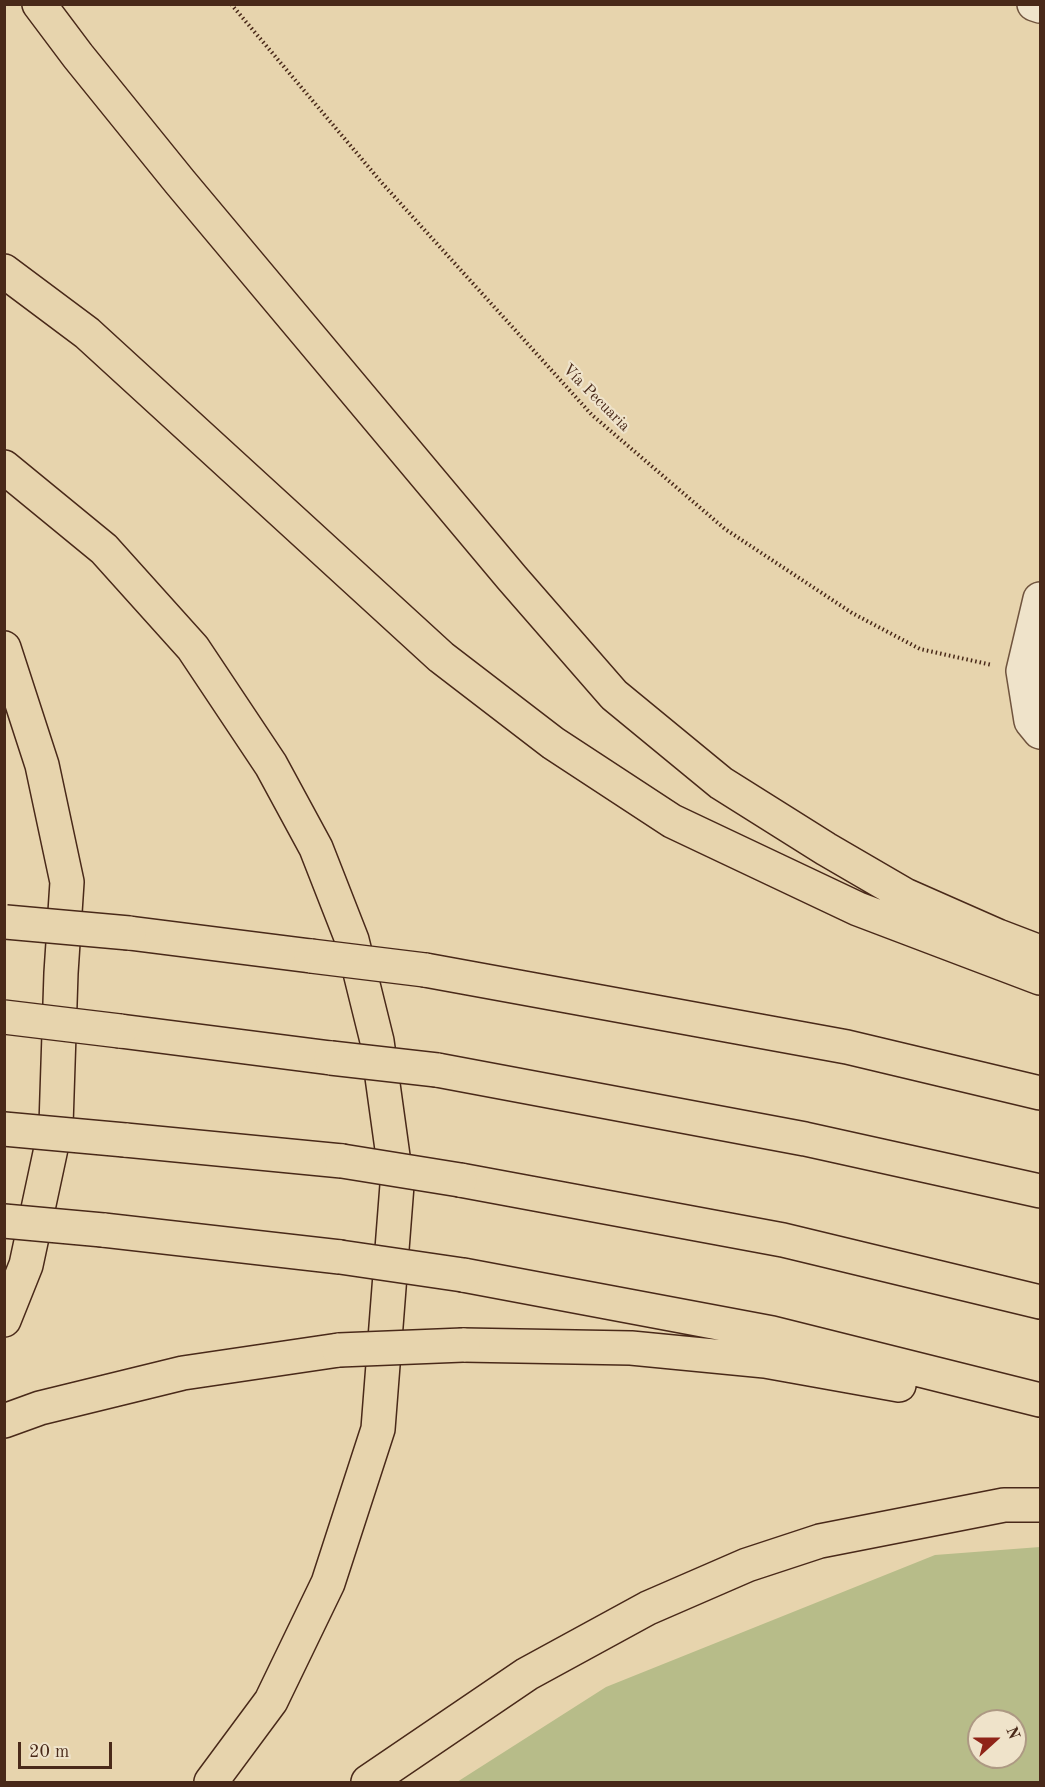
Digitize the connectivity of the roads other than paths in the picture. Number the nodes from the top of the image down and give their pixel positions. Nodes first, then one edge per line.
1 (39, 4) edge
2 (1034, 4) edge
3 (1041, 6) edge
4 (4, 271) edge
5 (4, 467) edge
6 (1041, 599) edge
7 (4, 648) edge
8 (1036, 727) edge
9 (5, 922) edge
10 (1041, 952) edge
11 (1041, 978) edge
12 (4, 1017) edge
13 (1041, 1093) edge
14 (4, 1129) edge
15 (1041, 1191) edge
16 (4, 1221) edge
17 (1041, 1302) edge
18 (4, 1320) edge
19 (1041, 1400) edge
20 (1041, 1410) edge
21 (4, 1421) edge
22 (1041, 1504) edge
23 (211, 1782) edge
24 (368, 1782) edge

1 - 10 highway
2 - 3 street
4 - 11 highway
5 - 23 highway
6 - 8 street
7 - 18 highway
9 - 13 highway, bridge
12 - 15 highway, bridge
14 - 17 highway, bridge
16 - 19 highway, bridge
20 - 21 highway, bridge
22 - 24 highway

